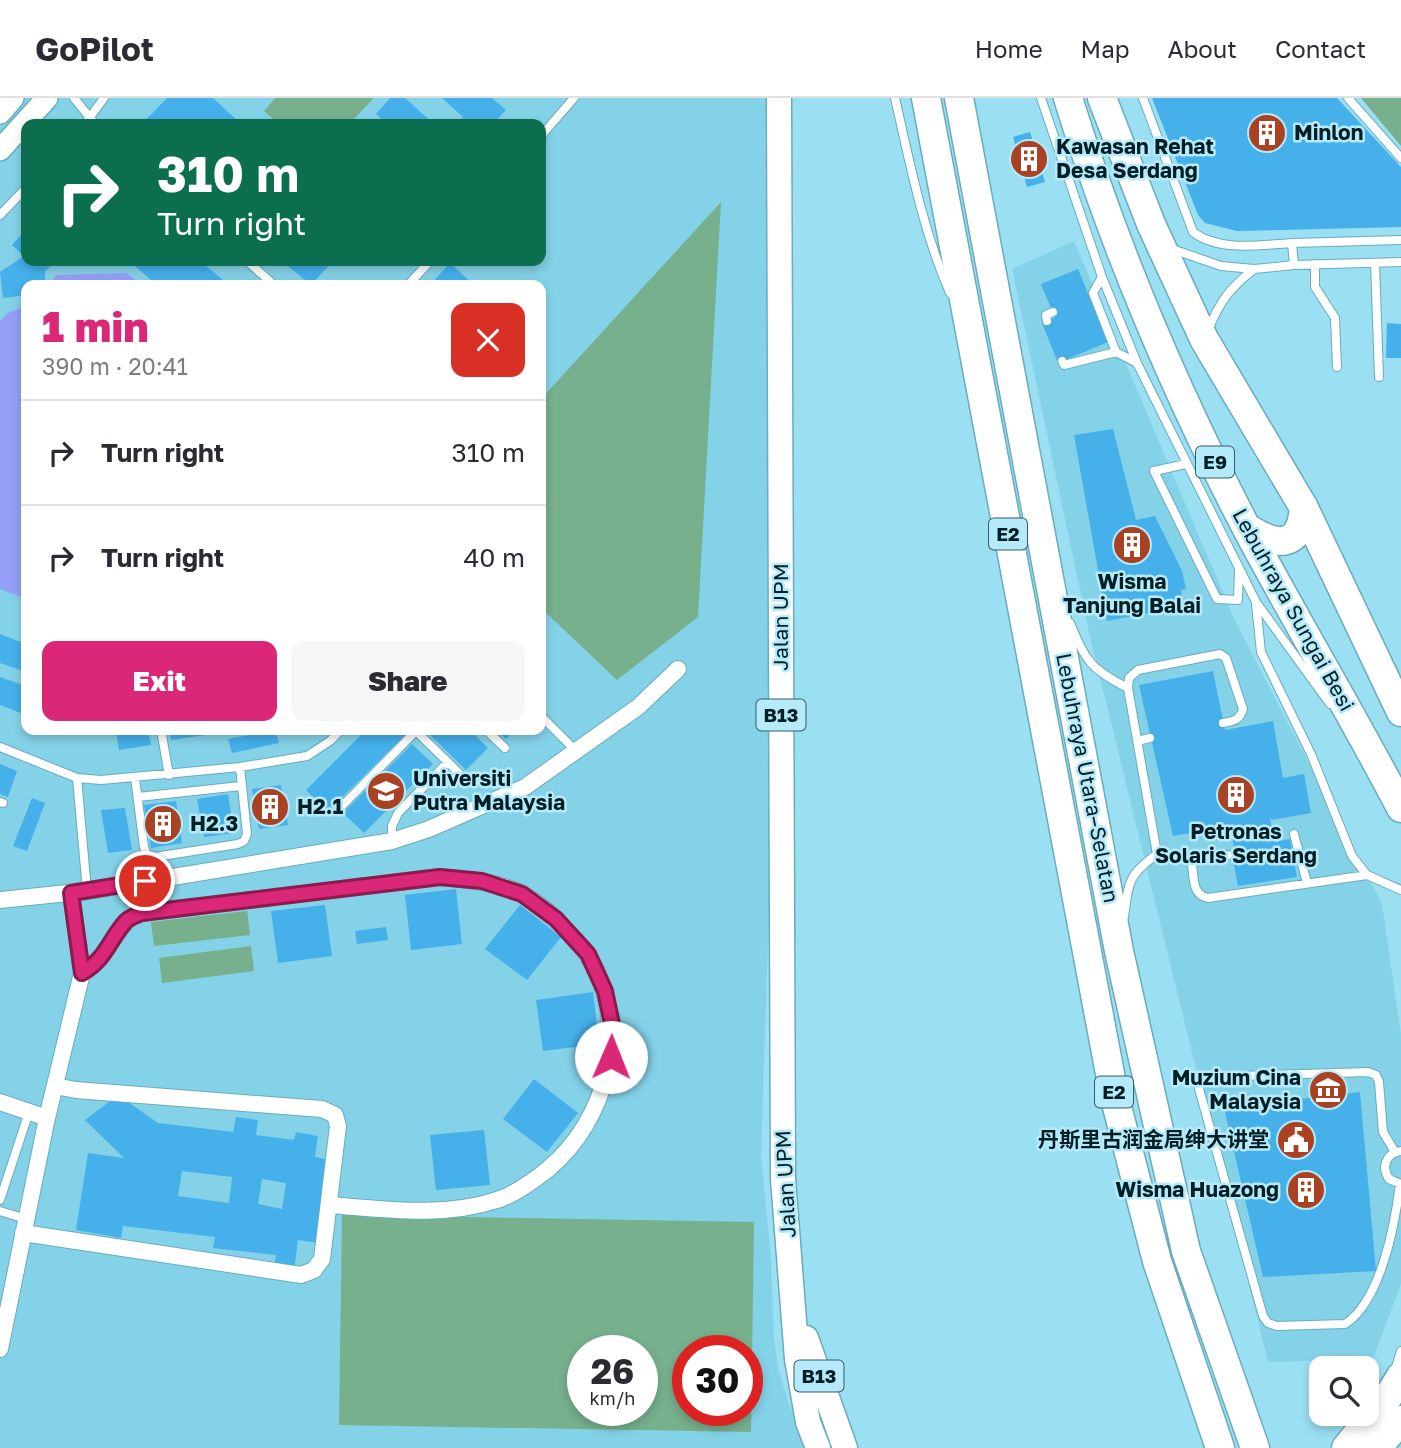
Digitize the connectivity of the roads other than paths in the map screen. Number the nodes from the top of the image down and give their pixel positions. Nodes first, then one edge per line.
1 (13, 98) edge
2 (47, 98) edge
3 (74, 98) edge
4 (104, 98) edge
5 (574, 98) edge
6 (779, 98) edge
7 (895, 98) edge
8 (926, 98) edge
9 (959, 98) edge
10 (1041, 98) edge
11 (1068, 98) edge
12 (1102, 98) edge
13 (1143, 98) edge
14 (1348, 98) edge
15 (0, 113) edge
16 (28, 119) edge
17 (88, 119) edge
18 (92, 119) edge
19 (21, 127) edge
20 (546, 130) edge
21 (0, 150) edge
22 (1401, 158) edge
23 (21, 193) edge
24 (0, 215) edge
25 (1401, 240) edge
26 (1160, 243) junction
27 (1292, 243) junction
28 (1401, 262) edge
29 (1375, 263) junction
30 (1315, 264) junction
31 (1294, 265) junction
32 (253, 266) edge
33 (425, 266) edge
34 (1254, 269) junction
35 (1102, 277) junction
36 (268, 280) edge
37 (413, 280) edge
38 (1053, 312) dead end
39 (1047, 321) dead end
40 (1204, 339) junction
41 (971, 341) junction
42 (1116, 352) junction
43 (1062, 361) dead end
44 (1137, 363) junction
45 (1337, 366) dead end
46 (1379, 377) dead end
47 (1186, 464) junction
48 (1304, 508) junction
49 (1247, 528) junction
50 (1239, 567) junction
51 (1049, 575) junction
52 (1256, 602) junction
53 (678, 669) dead end
54 (1128, 688) junction
55 (1399, 700) edge
56 (1337, 714) dead end
57 (546, 721) edge
58 (1223, 723) dead end
59 (1345, 725) dead end
60 (162, 735) edge
61 (336, 735) edge
62 (411, 735) edge
63 (421, 735) edge
64 (491, 735) edge
65 (1150, 738) dead end
66 (1137, 741) junction
67 (0, 747) edge
68 (505, 748) dead end
69 (576, 752) junction
70 (449, 762) junction
71 (240, 767) junction
72 (169, 775) junction
73 (463, 777) dead end
74 (77, 778) junction
75 (135, 778) junction
76 (241, 786) junction
77 (138, 797) junction
78 (1397, 800) edge
79 (336, 812) dead end
80 (1294, 834) dead end
81 (392, 841) junction
82 (1228, 855) dead end
83 (1367, 875) junction
84 (1307, 883) junction
85 (1401, 890) edge
86 (79, 892) junction
87 (0, 900) edge
88 (1119, 951) junction
89 (82, 973) junction
90 (55, 1086) junction
91 (0, 1102) edge
92 (29, 1112) junction
93 (47, 1118) junction
94 (1398, 1152) edge
95 (1400, 1184) edge
96 (0, 1200) edge
97 (328, 1205) junction
98 (0, 1211) edge
99 (24, 1226) junction
100 (794, 1304) junction
101 (0, 1349) edge
102 (1401, 1350) edge
103 (1397, 1398) edge
104 (818, 1448) edge
105 (845, 1448) edge
106 (1220, 1448) edge
107 (1255, 1448) edge
108 (1346, 1448) edge
109 (1377, 1448) edge

1 - 15 street
2 - 16 street
3 - 17 lane
4 - 18 lane
5 - 20 lane
6 - 100 main road, Jalan UPM / B13
7 - 41 lane
8 - 41 highway, Lebuhraya Utara–Selatan / E2
9 - 51 highway, Lebuhraya Utara–Selatan / E2
10 - 35 lane
11 - 49 highway, Lebuhraya Sungai Besi / E9
12 - 26 highway, E9
13 - 27 lane
14 - 22 lane
19 - 21 street
23 - 24 lane
25 - 27 lane
26 - 34 lane
26 - 40 highway, E9
27 - 31 lane
28 - 29 lane
29 - 30 lane
29 - 46 lane
30 - 31 lane
30 - 45 lane
31 - 34 lane
32 - 36 lane
33 - 37 lane
34 - 40 lane
35 - 42 lane
35 - 44 lane
38 - 39 lane
40 - 48 highway, E9
41 - 106 highway, Lebuhraya Utara–Selatan / E2
42 - 43 lane
42 - 44 lane
44 - 47 lane
47 - 50 lane
47 - 50 lane
48 - 49 highway
48 - 55 highway, E9
49 - 78 highway, Lebuhraya Sungai Besi / E9
50 - 52 lane
51 - 54 lane
51 - 88 highway, Lebuhraya Utara–Selatan / E2
52 - 56 lane
52 - 83 lane
53 - 69 street
54 - 58 lane
54 - 66 lane
57 - 69 lane
59 - 78 lane
60 - 72 lane
61 - 71 lane
62 - 79 lane
63 - 70 lane
64 - 68 lane
65 - 66 lane
66 - 88 lane
67 - 74 lane
69 - 81 street
70 - 73 lane
70 - 81 lane
71 - 72 lane
71 - 76 lane
72 - 75 lane
74 - 75 lane
74 - 86 lane
75 - 77 lane
76 - 77 lane
76 - 77 lane
80 - 84 lane
81 - 86 street
82 - 84 lane
83 - 84 lane
83 - 85 lane
86 - 87 street
86 - 89 street
88 - 107 highway, Lebuhraya Utara–Selatan / E2
89 - 90 street
89 - 97 street
90 - 93 street
90 - 97 street
91 - 92 street
92 - 93 street
92 - 96 lane
93 - 99 street
94 - 95 lane
94 - 95 lane
97 - 99 street
98 - 99 lane
99 - 101 street
100 - 104 main road, Jalan UPM / B13
100 - 105 main road, Jalan UPM / B13
102 - 103 lane
103 - 108 highway
103 - 109 highway

